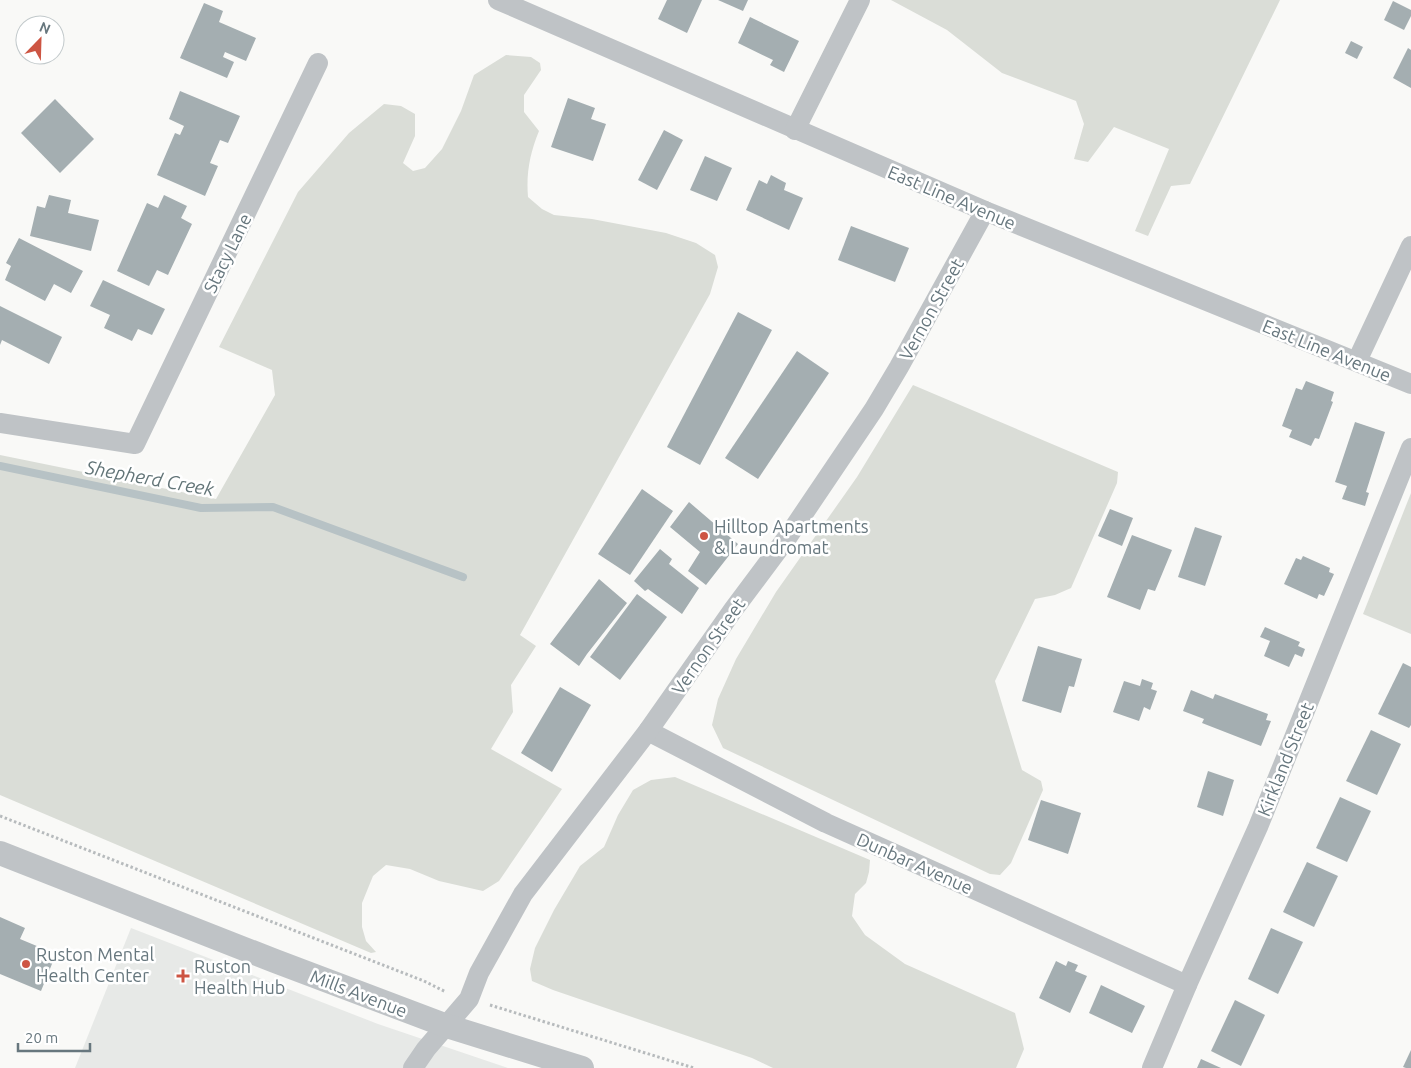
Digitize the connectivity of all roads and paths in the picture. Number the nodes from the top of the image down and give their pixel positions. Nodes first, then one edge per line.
1 (498, 0) edge
2 (860, 0) edge
3 (318, 63) dead end
4 (795, 130) junction
5 (985, 211) junction
6 (1411, 246) edge
7 (1357, 361) junction
8 (1411, 384) edge
9 (0, 423) edge
10 (1411, 448) edge
11 (648, 731) junction
12 (0, 816) edge
13 (0, 853) edge
14 (1187, 986) junction
15 (443, 991) dead end
16 (493, 1006) dead end
17 (447, 1026) junction
18 (413, 1068) edge
19 (582, 1068) edge
20 (694, 1068) edge
21 (1152, 1068) edge

1 - 4 street, East Line Avenue
2 - 4 street
3 - 9 street, Stacy Lane
4 - 5 street, East Line Avenue
5 - 7 street, East Line Avenue
5 - 11 street, Vernon Street
6 - 7 street
7 - 8 street, East Line Avenue
10 - 14 street, Kirkland Street
11 - 14 street, Dunbar Avenue
11 - 17 street, Vernon Street
12 - 15 path
13 - 17 street, Mills Avenue
14 - 21 street, Kirkland Street
16 - 20 path
17 - 18 street, Vernon Street
17 - 19 street, Mills Avenue

